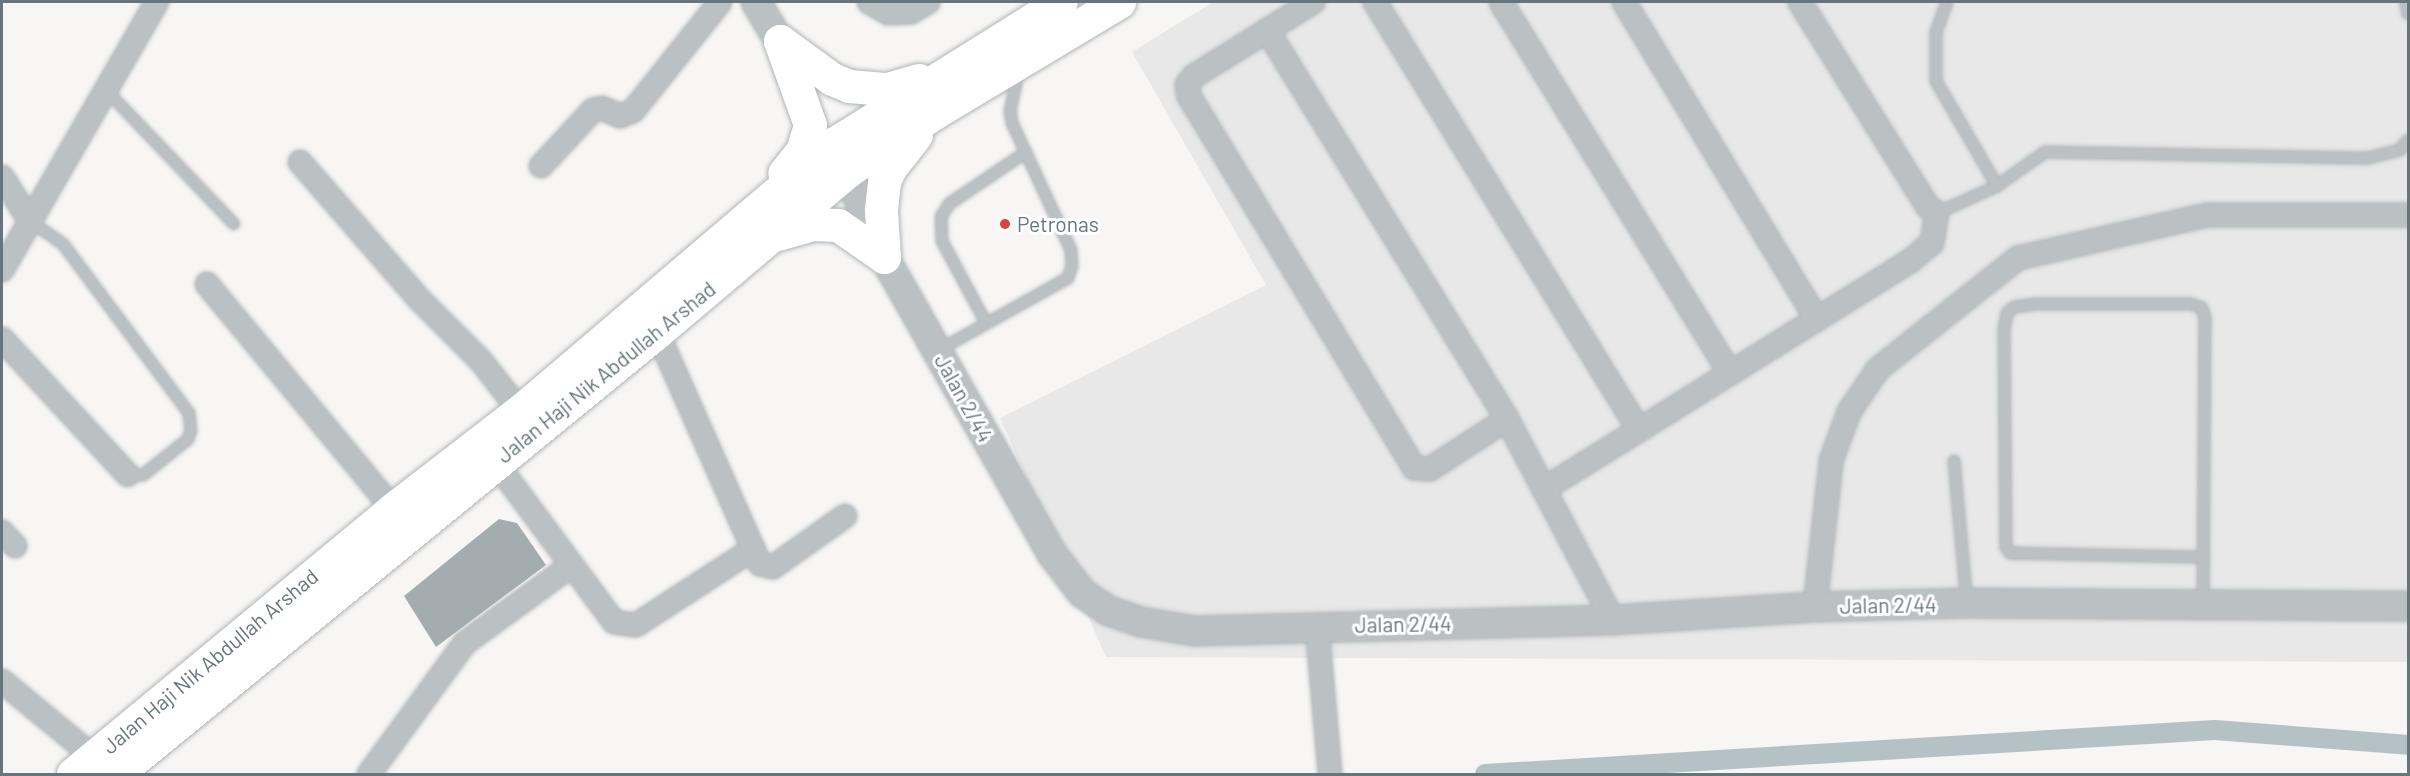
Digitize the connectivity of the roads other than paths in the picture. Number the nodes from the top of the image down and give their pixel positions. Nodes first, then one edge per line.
1 (157, 2) edge
2 (720, 2) edge
3 (756, 2) edge
4 (869, 2) edge
5 (928, 2) edge
6 (1061, 2) edge
7 (1119, 2) edge
8 (1313, 2) edge
9 (1375, 2) edge
10 (1501, 2) edge
11 (1624, 2) edge
12 (1800, 2) edge
13 (1947, 2) edge
14 (2406, 2) edge
15 (2409, 14) edge
16 (1267, 30) junction
17 (780, 41) junction
18 (1020, 64) junction
19 (952, 70) junction
20 (106, 90) junction
21 (934, 113) junction
22 (2409, 140) edge
23 (1026, 152) junction
24 (840, 158) junction
25 (300, 162) dead end
26 (541, 166) dead end
27 (2, 177) edge
28 (1997, 186) junction
29 (1937, 213) junction
30 (2409, 215) edge
31 (30, 222) junction
32 (234, 224) dead end
33 (759, 226) junction
34 (884, 257) junction
35 (2, 270) edge
36 (207, 284) dead end
37 (1817, 319) junction
38 (986, 323) junction
39 (657, 332) junction
40 (2, 339) edge
41 (937, 351) junction
42 (1730, 373) junction
43 (520, 411) junction
44 (1507, 419) junction
45 (1639, 430) junction
46 (1954, 461) dead end
47 (496, 463) junction
48 (128, 475) joint
49 (1544, 489) junction
50 (393, 509) junction
51 (845, 516) dead end
52 (753, 549) junction
53 (2203, 557) junction
54 (572, 565) junction
55 (1967, 603) junction
56 (2203, 603) junction
57 (2409, 606) edge
58 (1815, 607) junction
59 (1613, 620) junction
60 (1317, 625) junction
61 (2, 681) edge
62 (104, 771) edge
63 (369, 774) edge
64 (1330, 774) edge

1 - 20 street
2 - 26 street
3 - 17 street, Jalan 2/44
4 - 5 street
6 - 19 main road, Jalan Haji Nik Abdullah Arshad
7 - 18 main road, Jalan Haji Nik Abdullah Arshad
8 - 16 street
9 - 45 street
10 - 42 street
11 - 37 street
12 - 29 street
13 - 28 lane
14 - 15 lane
16 - 44 street
16 - 44 street
17 - 19 main road
17 - 24 street, Jalan 2/44
17 - 33 main road
18 - 21 main road, Jalan Haji Nik Abdullah Arshad
18 - 23 lane
19 - 24 main road, Jalan Haji Nik Abdullah Arshad
20 - 31 street
20 - 32 lane
21 - 24 main road, Jalan Haji Nik Abdullah Arshad
21 - 34 main road
22 - 28 lane
23 - 38 lane
23 - 38 lane
24 - 33 main road, Jalan Haji Nik Abdullah Arshad
24 - 34 street, Jalan 2/44
25 - 43 street
27 - 31 street
28 - 29 lane
29 - 37 street
30 - 58 street
31 - 35 street
31 - 48 lane
33 - 34 main road
33 - 39 main road, Jalan Haji Nik Abdullah Arshad
33 - 43 main road, Jalan Haji Nik Abdullah Arshad
34 - 41 street, Jalan 2/44
36 - 50 street
37 - 42 street
38 - 41 lane
39 - 47 main road, Jalan Haji Nik Abdullah Arshad
39 - 52 street
40 - 48 street
41 - 60 street, Jalan 2/44
42 - 45 street
43 - 50 main road, Jalan Haji Nik Abdullah Arshad
44 - 49 street
45 - 49 street
46 - 55 lane
47 - 54 street
47 - 62 main road, Jalan Haji Nik Abdullah Arshad
49 - 59 street
50 - 62 main road, Jalan Haji Nik Abdullah Arshad
51 - 52 street
52 - 54 street
53 - 53 lane
53 - 56 lane
54 - 63 street
55 - 56 street, Jalan 2/44
55 - 58 street, Jalan 2/44
56 - 57 street, Jalan 2/44
58 - 59 street, Jalan 2/44
59 - 60 street, Jalan 2/44
60 - 64 street
61 - 62 street

